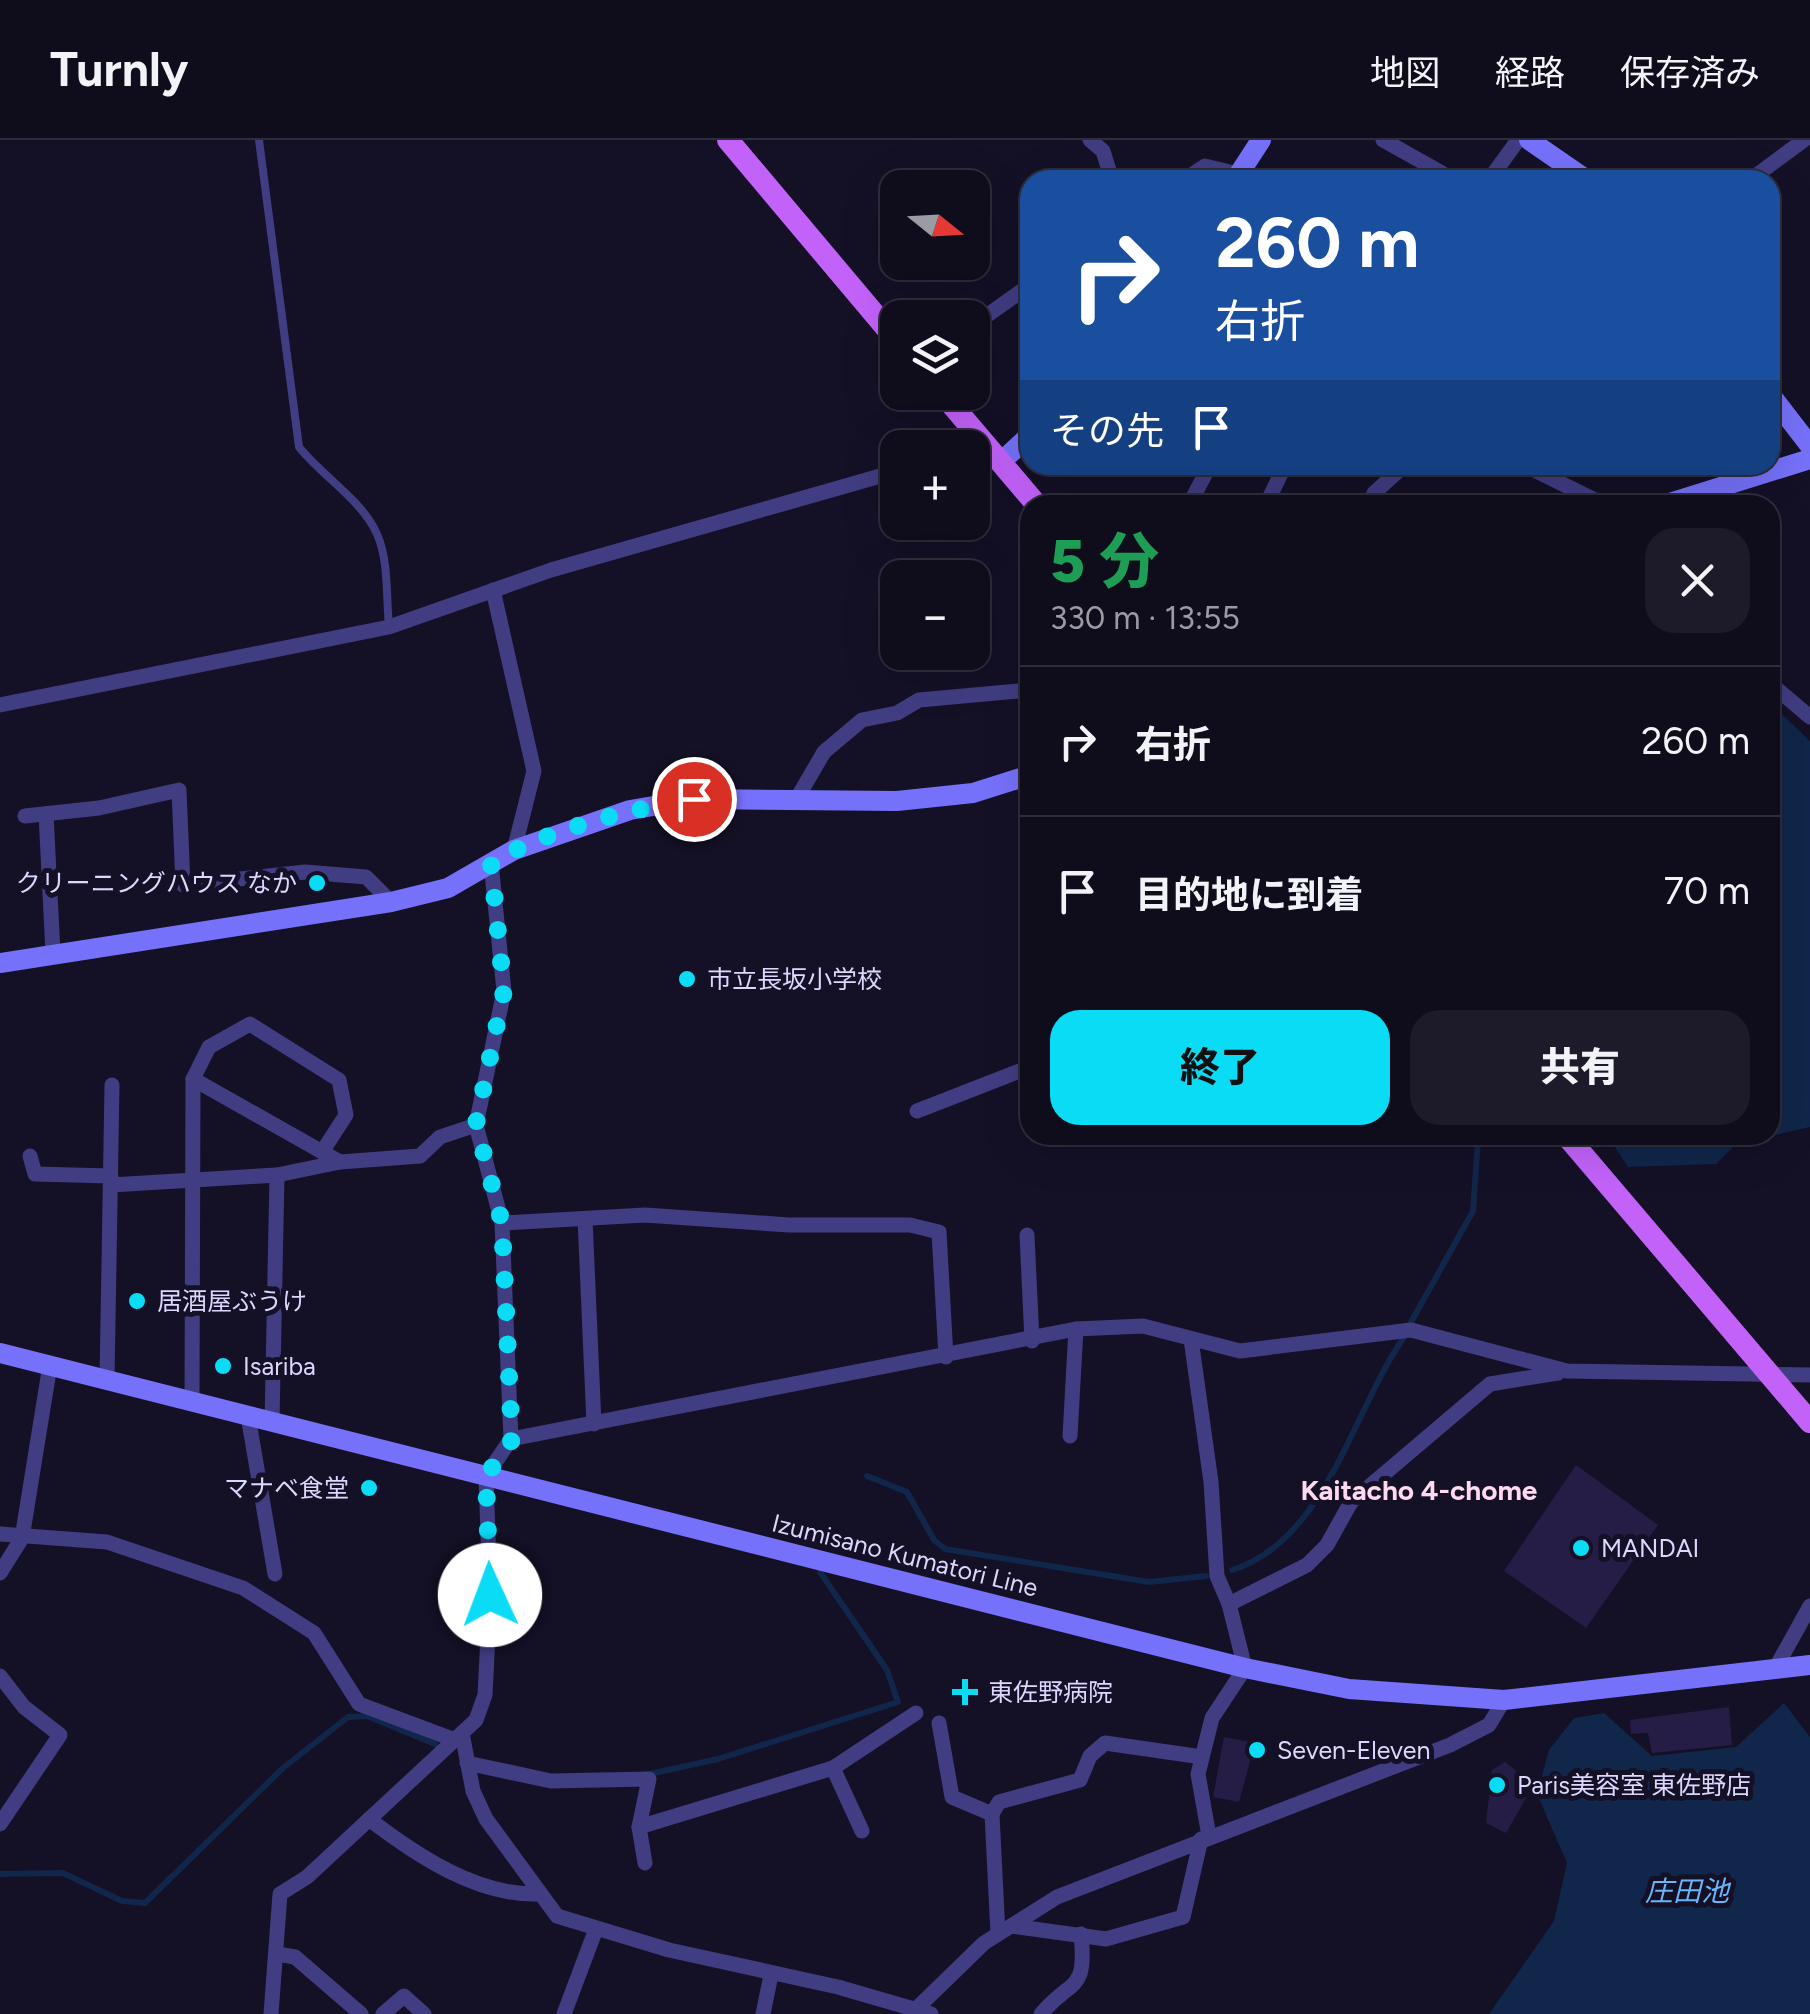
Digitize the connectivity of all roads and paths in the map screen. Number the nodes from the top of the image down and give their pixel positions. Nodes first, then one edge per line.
1 (259, 140) edge
2 (728, 140) edge
3 (1090, 140) edge
4 (1261, 140) edge
5 (1383, 140) edge
6 (1518, 140) edge
7 (1529, 140) edge
8 (1804, 140) edge
9 (1109, 170) edge
10 (1242, 170) edge
11 (1432, 170) edge
12 (1497, 170) edge
13 (1572, 170) edge
14 (1764, 170) edge
15 (1020, 292) edge
16 (990, 313) edge
17 (880, 321) edge
18 (1780, 407) edge
19 (1020, 444) edge
20 (1810, 446) edge
21 (990, 454) edge
22 (1020, 456) edge
23 (1810, 459) edge
24 (1001, 462) junction
25 (1780, 468) edge
26 (1394, 475) edge
27 (1544, 475) edge
28 (1759, 475) edge
29 (880, 476) edge
30 (1029, 495) edge
31 (1374, 495) edge
32 (1585, 495) edge
33 (1694, 495) edge
34 (493, 590) junction
35 (389, 628) junction
36 (1020, 691) edge
37 (1780, 692) edge
38 (0, 705) edge
39 (1810, 717) edge
40 (1020, 778) edge
41 (796, 800) junction
42 (46, 814) junction
43 (24, 816) dead end
44 (514, 850) junction
45 (491, 863) junction
46 (392, 902) junction
47 (52, 953) junction
48 (0, 963) edge
49 (1020, 1071) edge
50 (193, 1079) junction
51 (112, 1086) dead end
52 (917, 1111) dead end
53 (476, 1124) junction
54 (1575, 1145) edge
55 (322, 1152) junction
56 (30, 1156) dead end
57 (340, 1162) junction
58 (277, 1175) junction
59 (111, 1181) junction
60 (193, 1183) junction
61 (585, 1218) junction
62 (502, 1223) junction
63 (1026, 1235) dead end
64 (1076, 1329) junction
65 (1190, 1339) junction
66 (1032, 1340) junction
67 (0, 1352) edge
68 (946, 1357) junction
69 (50, 1365) junction
70 (1567, 1371) junction
71 (1810, 1375) edge
72 (1772, 1376) junction
73 (107, 1380) junction
74 (192, 1402) junction
75 (248, 1416) junction
76 (272, 1422) junction
77 (1810, 1422) edge
78 (594, 1424) junction
79 (1070, 1436) dead end
80 (512, 1440) junction
81 (486, 1476) junction
82 (0, 1534) edge
83 (22, 1538) junction
84 (0, 1573) edge
85 (275, 1574) dead end
86 (1229, 1604) junction
87 (1810, 1606) edge
88 (1810, 1665) edge
89 (1246, 1668) junction
90 (1774, 1670) junction
91 (0, 1676) edge
92 (1504, 1700) junction
93 (916, 1713) dead end
94 (938, 1723) dead end
95 (458, 1736) junction
96 (1202, 1757) junction
97 (468, 1763) junction
98 (833, 1768) junction
99 (992, 1814) junction
100 (369, 1819) junction
101 (0, 1824) edge
102 (640, 1826) junction
103 (862, 1832) dead end
104 (1205, 1838) junction
105 (645, 1863) dead end
106 (538, 1894) junction
107 (596, 1929) junction
108 (1005, 1930) junction
109 (1081, 1934) junction
110 (277, 1954) junction
111 (772, 1975) junction
112 (920, 2012) edge
113 (274, 2014) edge
114 (361, 2014) edge
115 (383, 2014) edge
116 (424, 2014) edge
117 (564, 2014) edge
118 (763, 2014) edge
119 (1041, 2014) edge

1 - 35 lane
2 - 17 main road
3 - 9 street
4 - 10 main road
5 - 11 street
6 - 12 street
7 - 13 main road
8 - 14 street
15 - 16 street
18 - 20 main road
19 - 24 main road
21 - 24 main road
22 - 24 main road
23 - 25 main road
24 - 30 main road
26 - 31 street
27 - 32 street
28 - 33 main road
29 - 34 street
34 - 35 street
34 - 44 street
35 - 38 street
36 - 41 street
37 - 39 street
40 - 41 main road
41 - 44 main road
42 - 43 street
42 - 46 street
42 - 47 street
44 - 45 main road
45 - 46 main road
45 - 53 street
46 - 47 main road
47 - 48 main road
49 - 52 street
50 - 55 street
50 - 55 street
50 - 60 street
51 - 59 street
53 - 57 street
53 - 62 street
54 - 72 main road
55 - 57 street
56 - 59 street
57 - 58 street
58 - 60 street
58 - 76 street
59 - 60 street
59 - 73 street
60 - 74 street
61 - 62 street
61 - 68 street
61 - 78 street
62 - 80 street
63 - 66 street
64 - 65 street
64 - 66 street
64 - 79 street
65 - 70 street
65 - 86 street
66 - 68 street
67 - 69 main road, Izumisano Kumatori Line
68 - 78 street
69 - 73 main road, Izumisano Kumatori Line
69 - 83 street
70 - 72 street
70 - 86 street
71 - 72 street
72 - 77 main road
73 - 74 main road, Izumisano Kumatori Line
74 - 75 main road, Izumisano Kumatori Line
75 - 76 main road, Izumisano Kumatori Line
75 - 85 street
76 - 81 main road, Izumisano Kumatori Line
78 - 80 street
80 - 81 street
81 - 89 main road, Izumisano Kumatori Line
81 - 95 street
82 - 83 street
83 - 84 street
83 - 95 street
86 - 89 street
87 - 90 street
88 - 90 main road, Izumisano Kumatori Line
89 - 92 main road, Izumisano Kumatori Line
89 - 96 street
90 - 92 main road, Izumisano Kumatori Line
91 - 101 street
92 - 104 street
93 - 98 street
94 - 99 street
95 - 97 street
95 - 100 street
96 - 99 street
96 - 104 street
97 - 102 street
97 - 106 street
98 - 102 street
98 - 103 street
99 - 108 street
100 - 106 street
100 - 110 street
102 - 105 street
104 - 108 street
104 - 109 street
106 - 107 street
107 - 111 street
107 - 117 street
108 - 109 street
108 - 112 street
109 - 119 street
110 - 113 street
110 - 114 street
111 - 112 street
111 - 118 street
115 - 116 street

